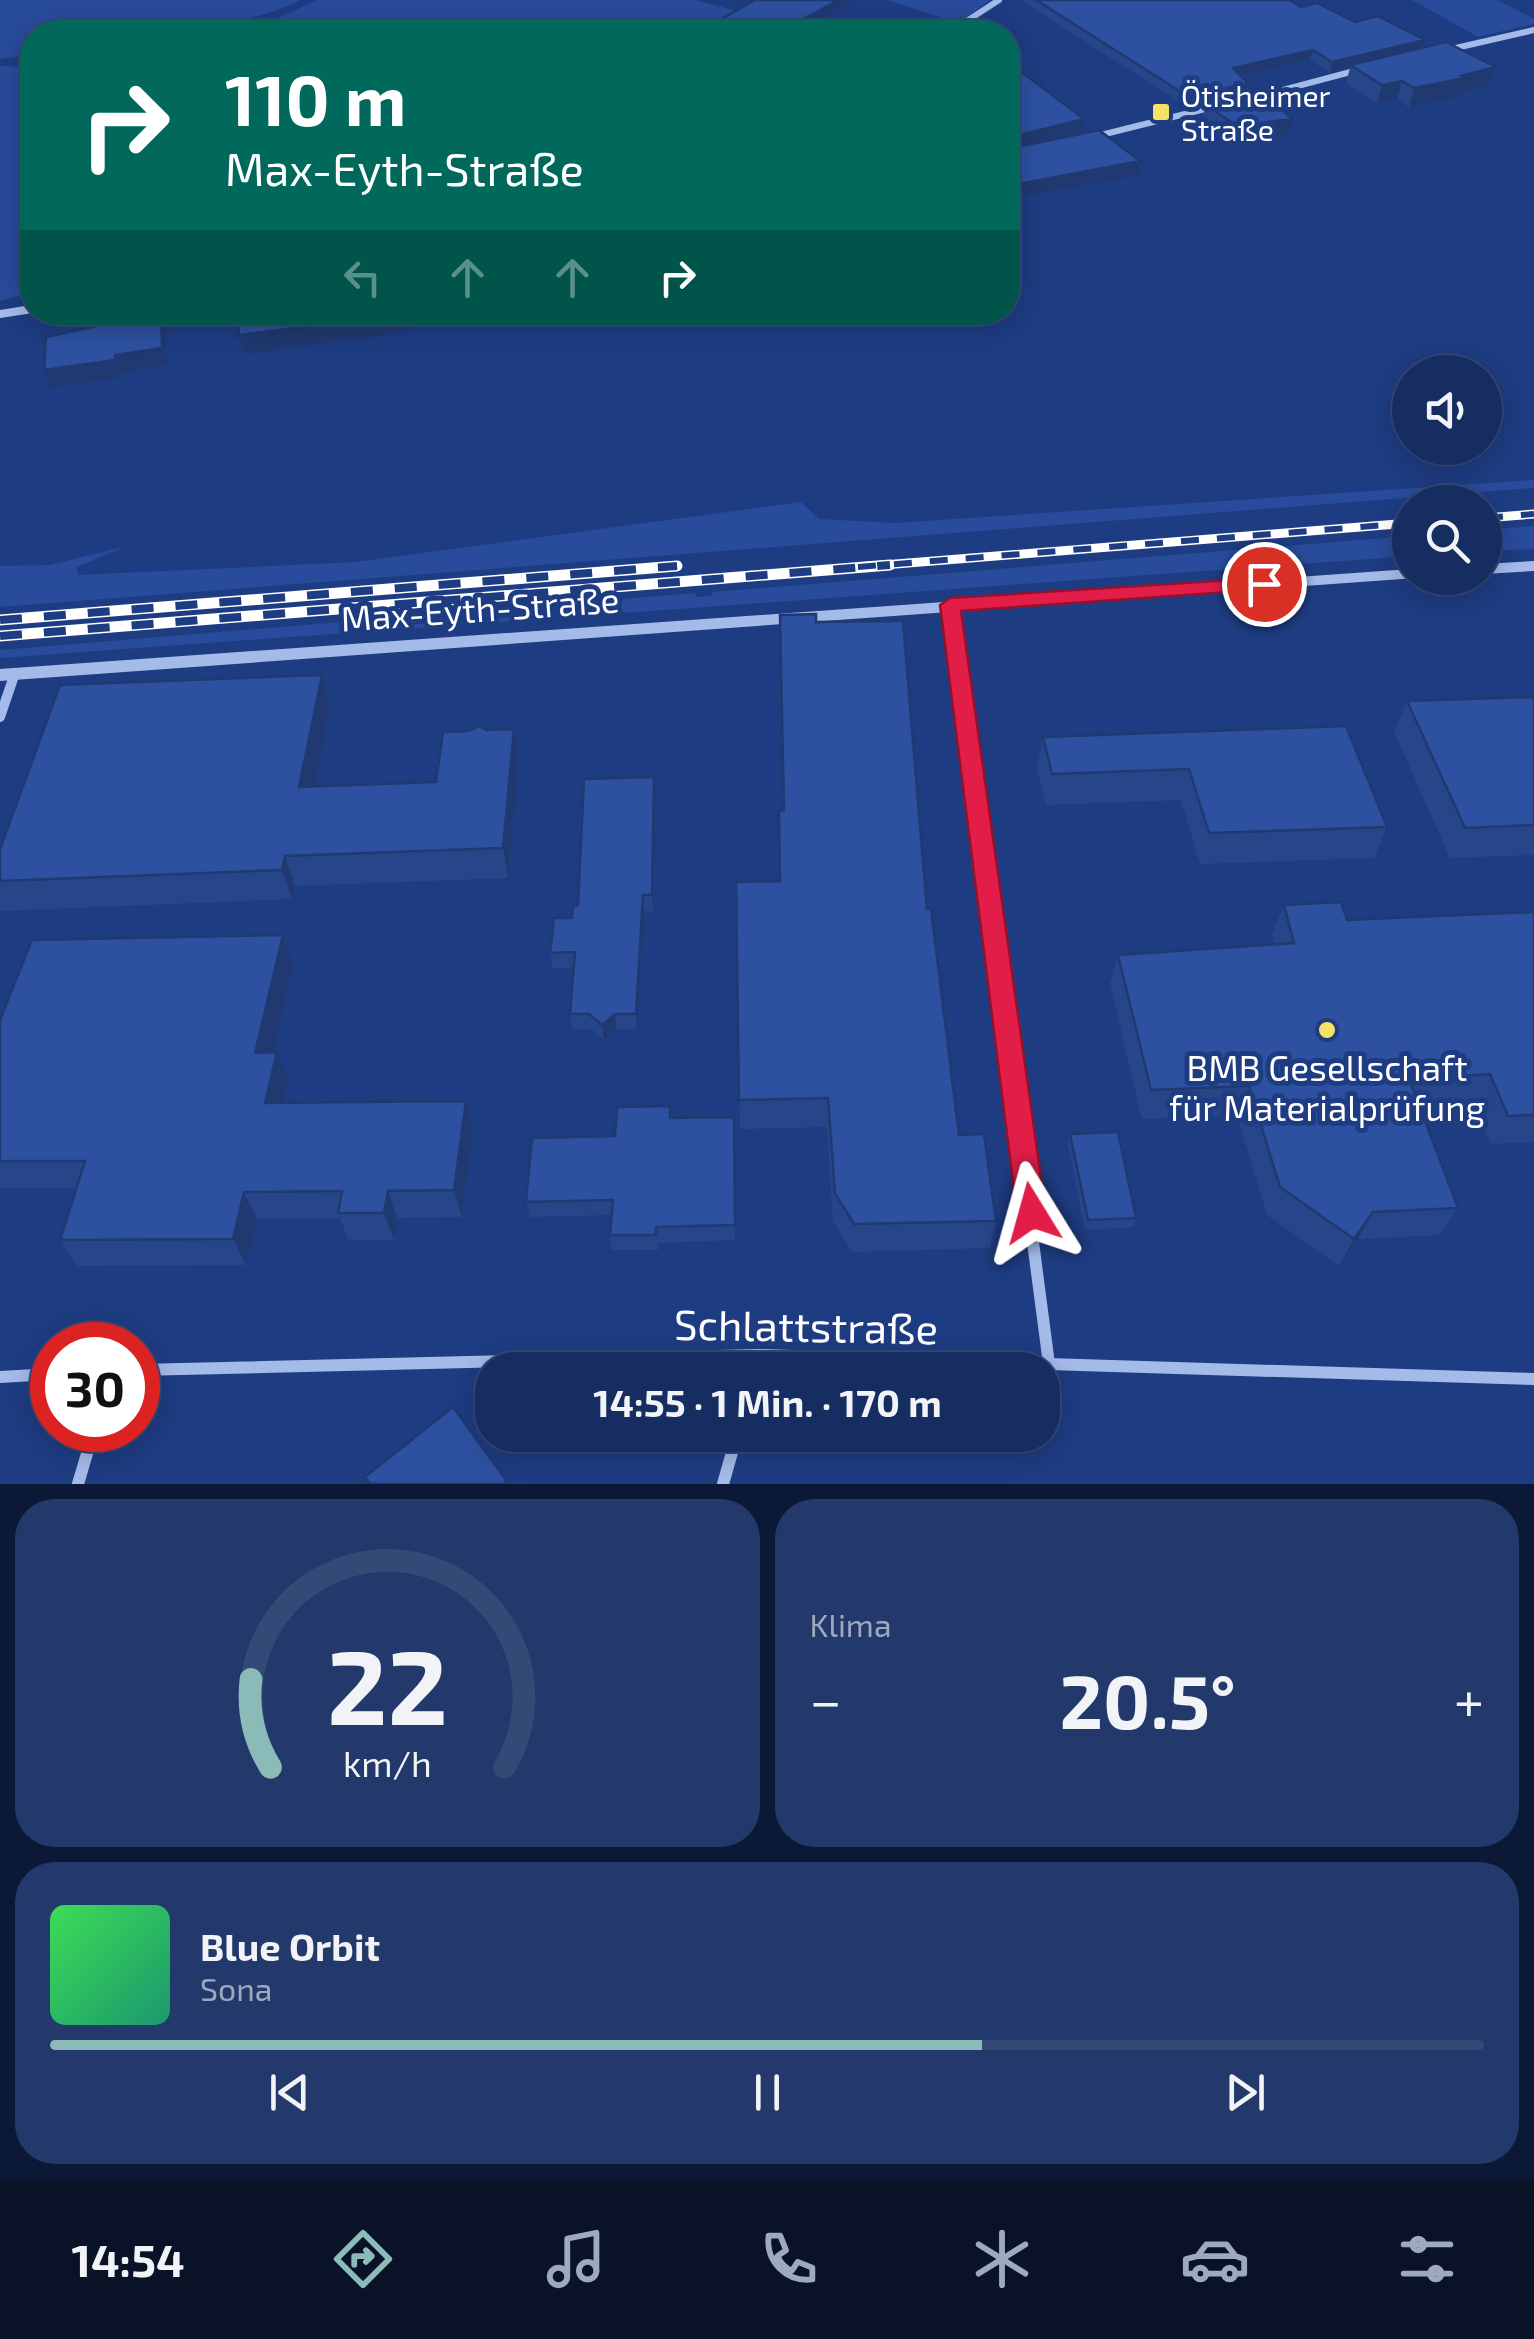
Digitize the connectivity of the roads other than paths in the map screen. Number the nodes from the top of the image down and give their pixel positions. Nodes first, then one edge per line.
1 (999, 0) edge
2 (968, 20) edge
3 (1534, 30) edge
4 (1434, 53) edge
5 (1366, 68) edge
6 (1241, 101) edge
7 (1222, 105) edge
8 (1084, 139) edge
9 (1534, 566) edge
10 (1502, 569) edge
11 (1392, 575) edge
12 (950, 605) junction
13 (8, 674) edge
14 (0, 717) edge
15 (1047, 1352) edge
16 (1060, 1364) edge
17 (475, 1366) edge
18 (160, 1370) edge
19 (30, 1375) edge
20 (0, 1376) edge
21 (1534, 1379) edge
22 (87, 1452) edge
23 (731, 1452) edge
24 (78, 1484) edge
25 (723, 1484) edge

1 - 2 street
3 - 4 street
5 - 6 street
7 - 8 street
9 - 10 street
11 - 12 street, Max-Eyth-Straße
12 - 13 street, Max-Eyth-Straße
12 - 15 street
13 - 14 street, Max-Eyth-Straße
16 - 21 street, Schlattstraße
17 - 18 street, Schlattstraße
19 - 20 street
22 - 24 street
23 - 25 street

